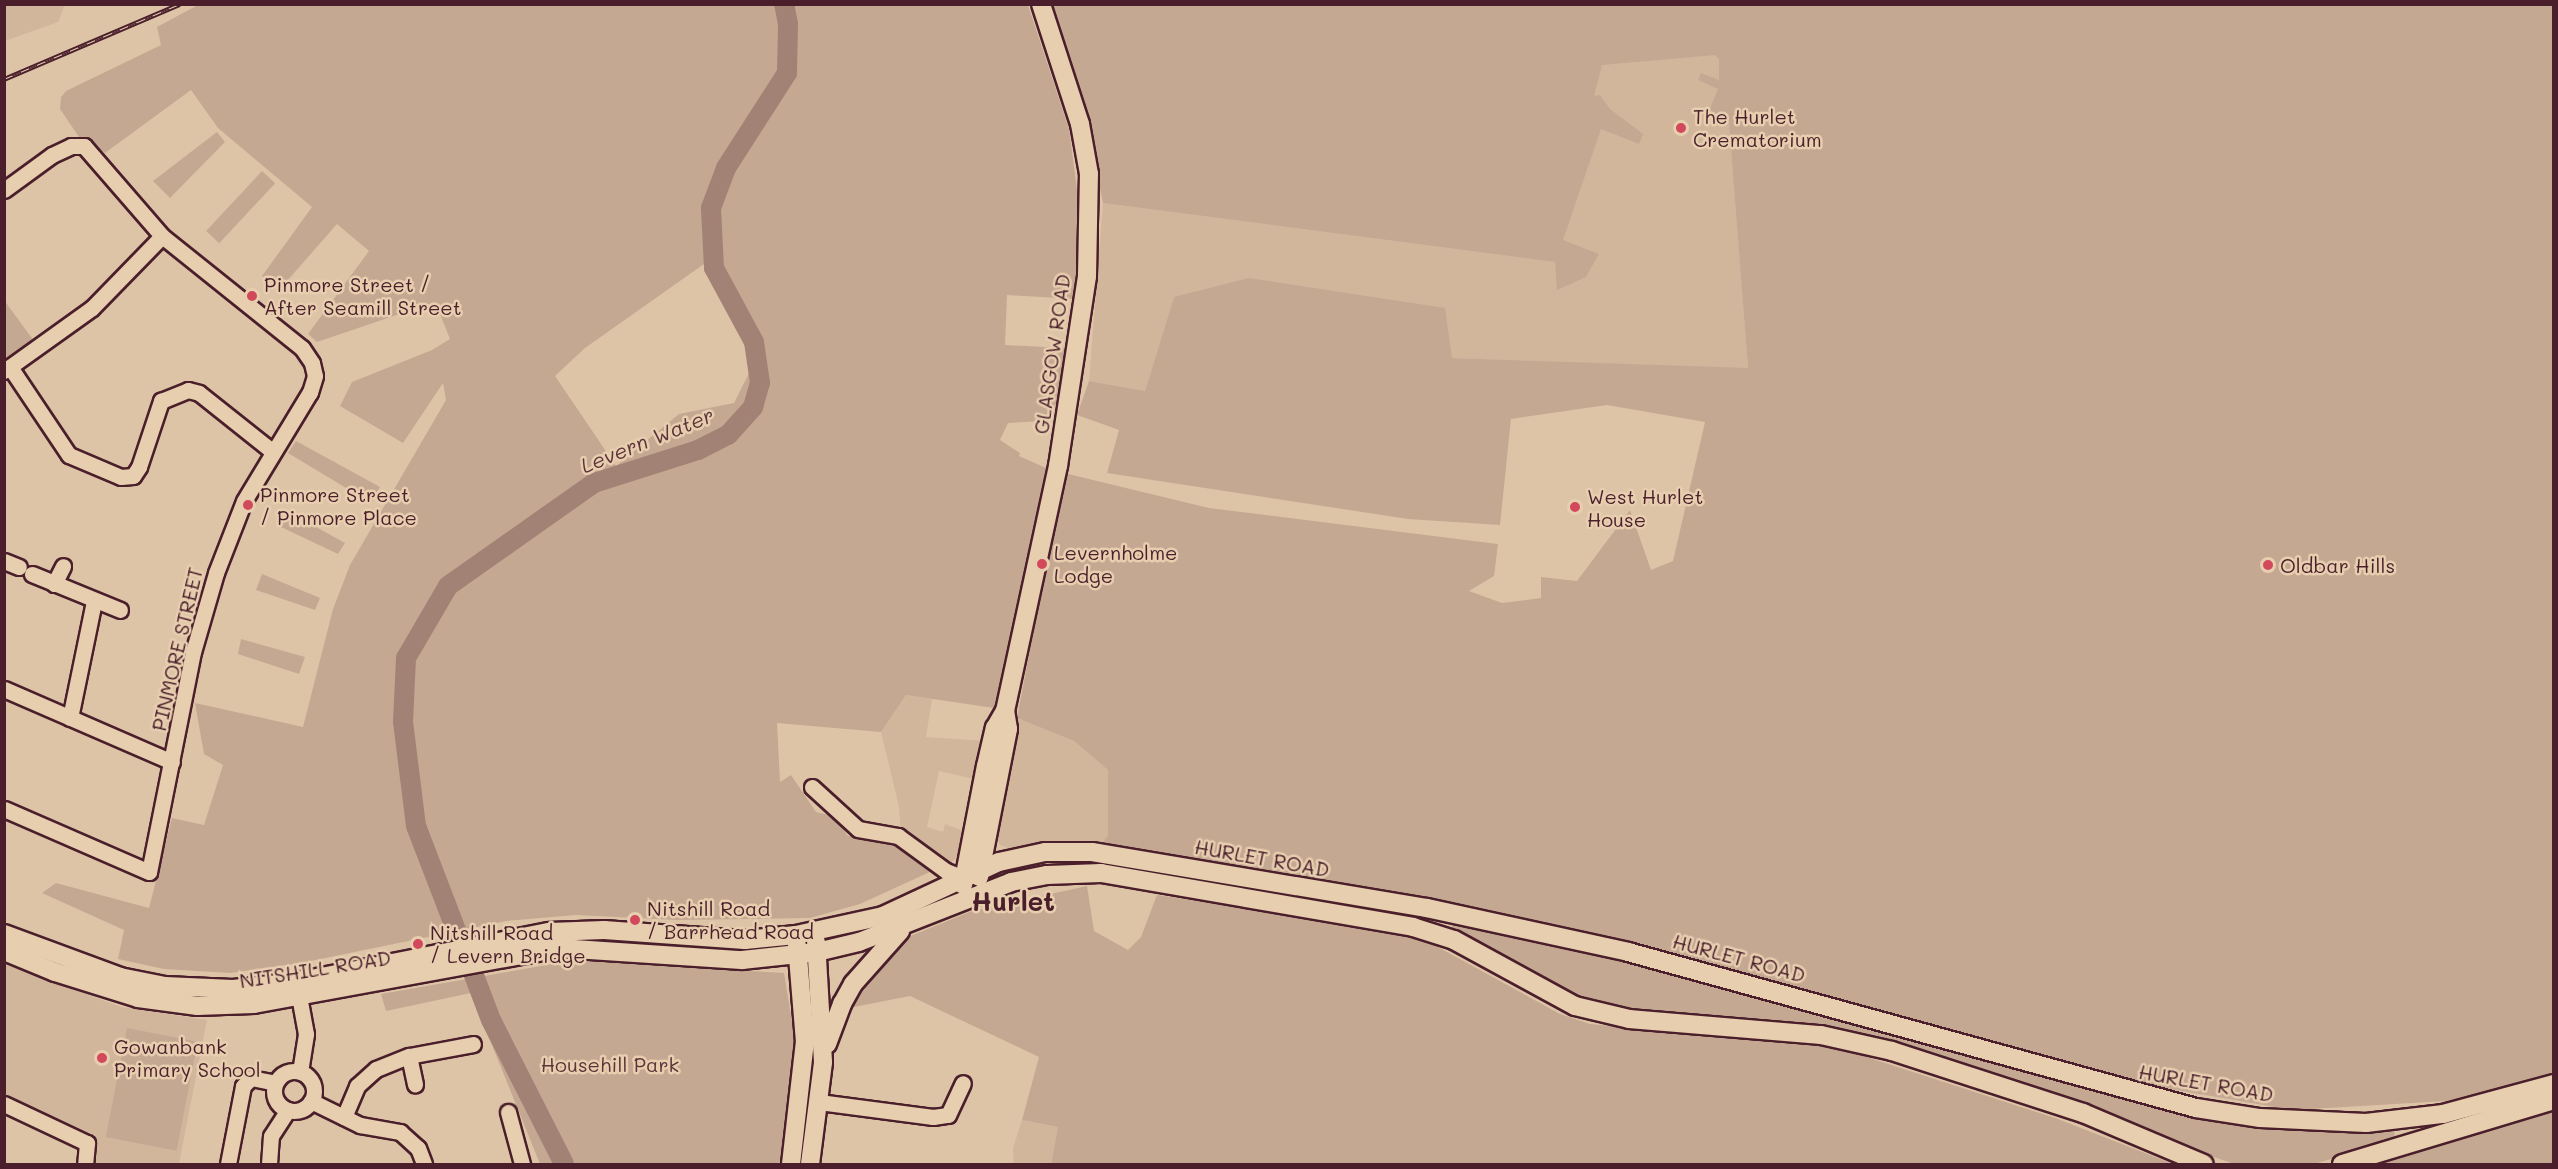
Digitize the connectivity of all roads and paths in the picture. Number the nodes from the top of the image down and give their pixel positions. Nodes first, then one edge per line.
1 (1041, 4) edge
2 (4, 190) edge
3 (162, 236) junction
4 (7, 369) edge
5 (272, 451) junction
6 (4, 561) edge
7 (63, 566) dead end
8 (54, 584) junction
9 (94, 601) junction
10 (120, 610) dead end
11 (4, 689) edge
12 (1005, 711) junction
13 (70, 718) junction
14 (172, 762) junction
15 (812, 787) dead end
16 (4, 809) edge
17 (979, 868) junction
18 (962, 877) junction
19 (972, 895) junction
20 (909, 924) junction
21 (815, 932) junction
22 (4, 934) edge
23 (796, 935) junction
24 (522, 944) junction
25 (4, 951) edge
26 (817, 952) junction
27 (798, 955) junction
28 (297, 990) junction
29 (813, 1039) junction
30 (473, 1044) dead end
31 (409, 1056) junction
32 (823, 1062) junction
33 (300, 1072) junction
34 (276, 1083) junction
35 (963, 1083) dead end
36 (415, 1084) dead end
37 (2553, 1084) edge
38 (2553, 1100) edge
39 (311, 1101) junction
40 (819, 1102) junction
41 (4, 1104) edge
42 (288, 1110) junction
43 (508, 1112) dead end
44 (344, 1117) junction
45 (792, 1161) edge
46 (811, 1162) edge
47 (85, 1164) edge
48 (228, 1164) edge
49 (269, 1164) edge
50 (424, 1164) edge
51 (522, 1164) edge
52 (2204, 1164) edge
53 (2342, 1164) edge

1 - 12 main road, GLASGOW ROAD
2 - 3 street, PINMORE STREET
3 - 4 street
3 - 5 street, PINMORE STREET
4 - 5 street
5 - 14 street, PINMORE STREET
6 - 8 street
7 - 8 street
8 - 9 street
9 - 10 street
9 - 13 street
11 - 13 street
12 - 17 main road, GLASGOW ROAD
12 - 18 main road, GLASGOW ROAD
13 - 14 street
14 - 16 street, PINMORE STREET
15 - 18 street
17 - 18 main road, HURLET ROAD
17 - 19 main road, GLASGOW ROAD
17 - 37 main road, HURLET ROAD
18 - 19 main road
18 - 21 main road, HURLET ROAD
19 - 20 main road, HURLET ROAD
19 - 52 main road, HURLET ROAD
20 - 26 main road, HURLET ROAD
20 - 32 main road
21 - 23 main road, NITSHILL ROAD
21 - 26 main road
22 - 28 main road, NITSHILL ROAD
23 - 24 main road, NITSHILL ROAD
23 - 27 main road
24 - 27 main road, NITSHILL ROAD
24 - 28 main road, NITSHILL ROAD
25 - 28 main road, NITSHILL ROAD
26 - 27 main road, NITSHILL ROAD
26 - 29 main road
27 - 29 main road
28 - 33 street
29 - 32 main road
29 - 45 main road
30 - 31 street
31 - 36 street
31 - 44 street
32 - 40 main road
33 - 34 street
33 - 39 street
34 - 42 street
34 - 48 street
35 - 40 street
38 - 53 main road
39 - 42 street
39 - 44 street
40 - 46 main road
41 - 47 street
42 - 49 street
43 - 51 street
44 - 50 street
45 - 46 main road

